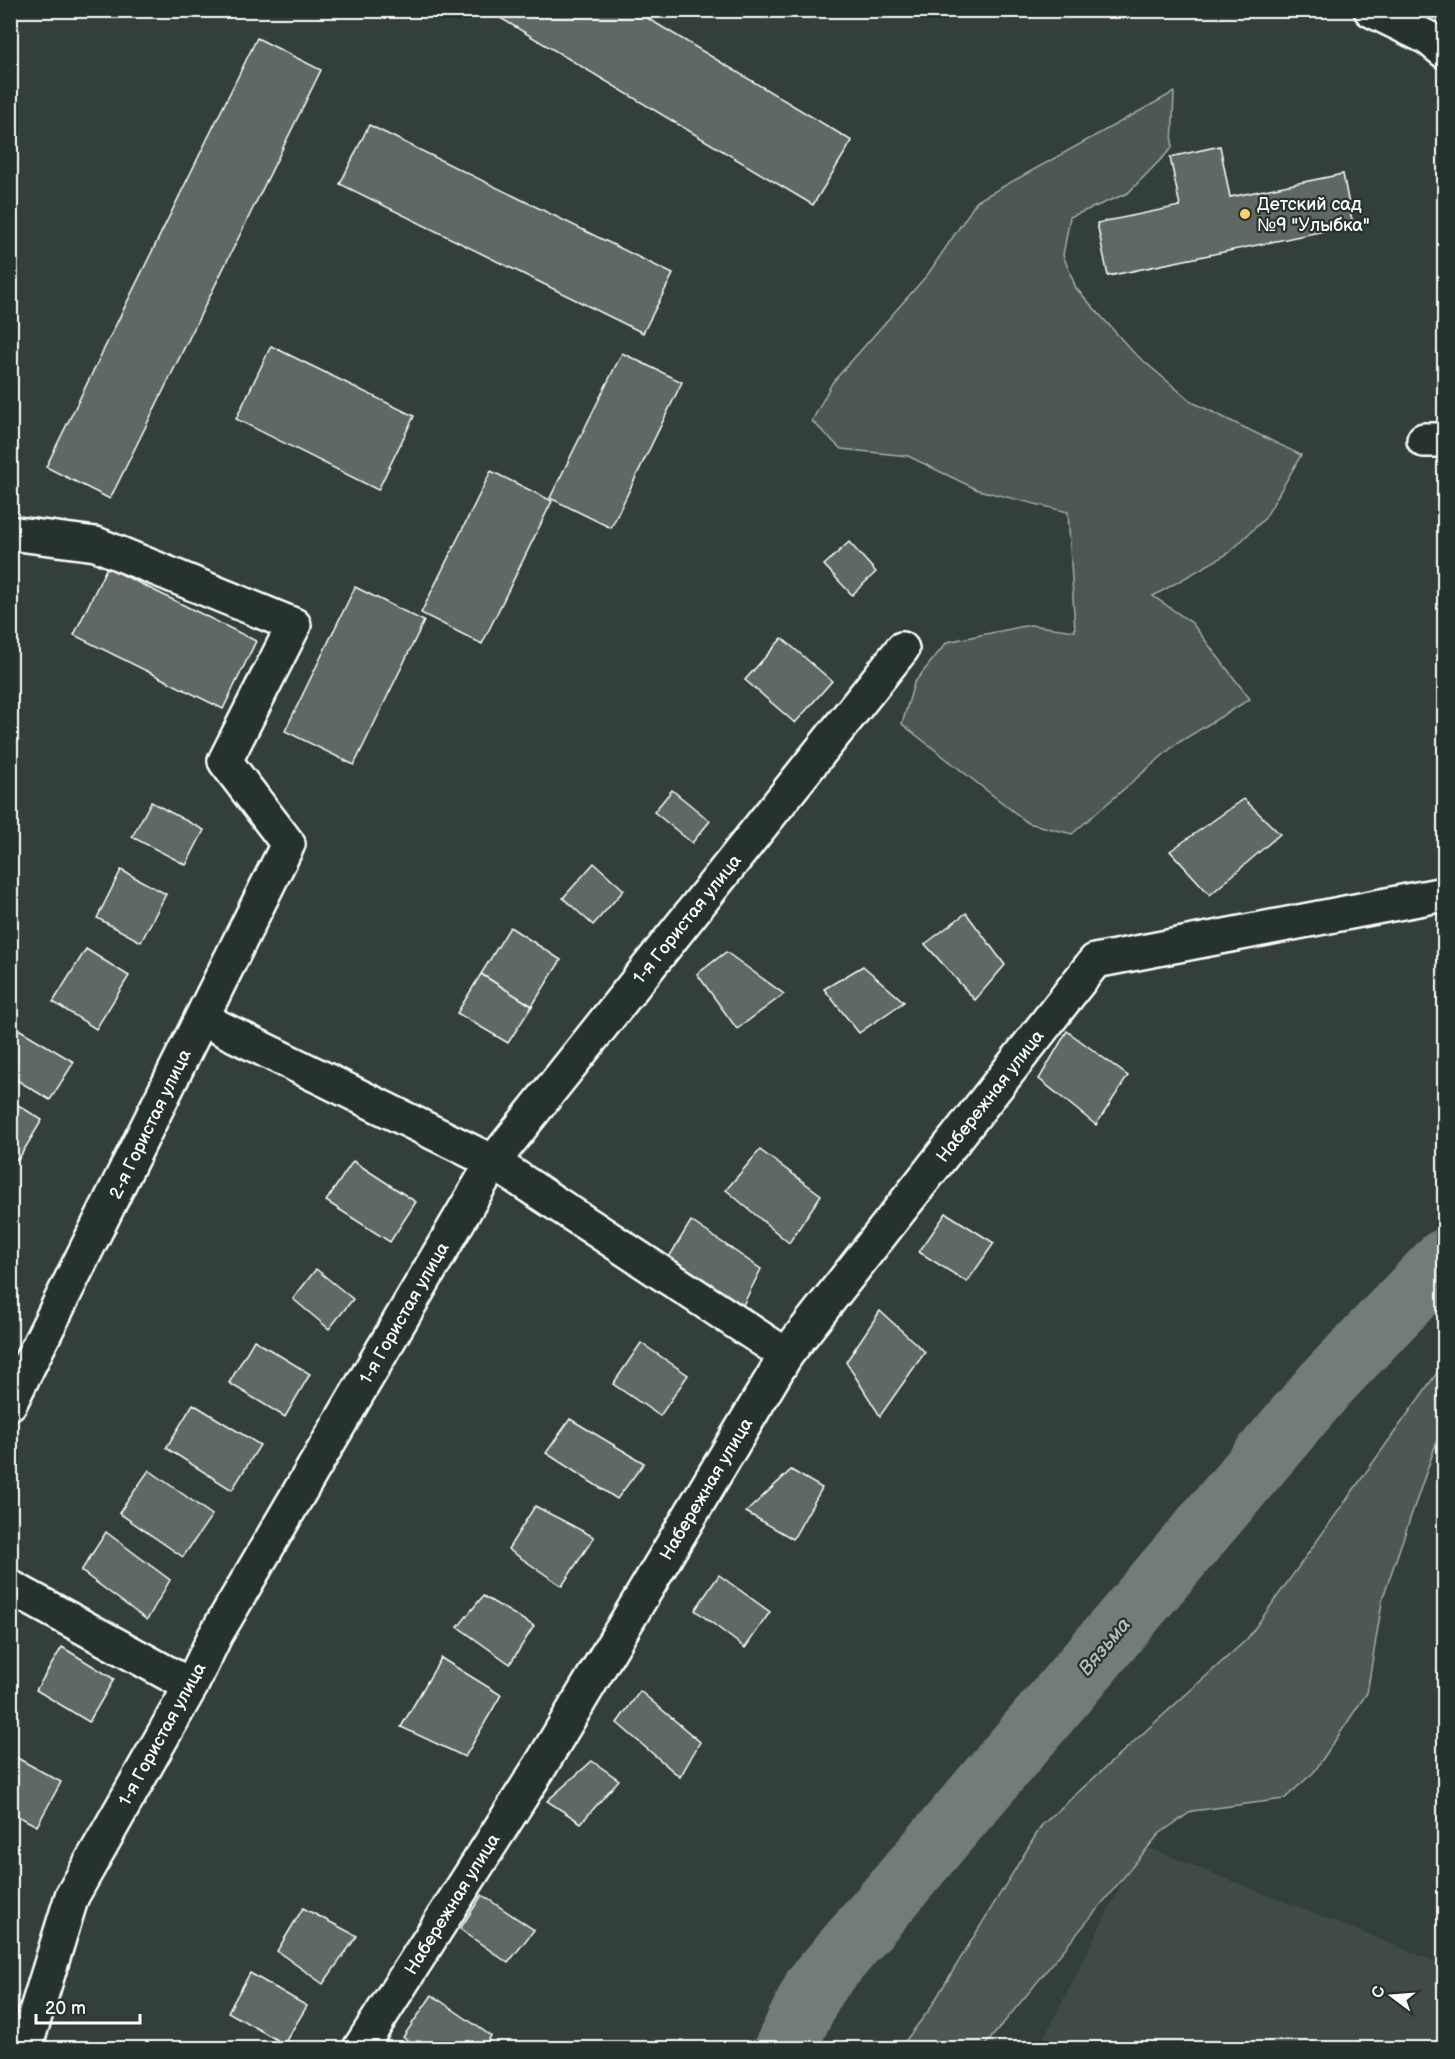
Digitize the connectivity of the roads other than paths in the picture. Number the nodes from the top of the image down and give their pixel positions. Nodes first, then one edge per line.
1 (1371, 10) edge
2 (1444, 51) edge
3 (10, 533) edge
4 (902, 649) dead end
5 (1444, 894) edge
6 (202, 1019) junction
7 (493, 1162) junction
8 (786, 1355) junction
9 (10, 1403) edge
10 (10, 1587) edge
11 (191, 1686) junction
12 (25, 2049) edge
13 (360, 2049) edge

1 - 2 street
3 - 6 street, 2-я Гористая улица
4 - 7 street, 1-я Гористая улица
5 - 8 street, Набережная улица
6 - 7 street
6 - 9 street, 2-я Гористая улица
7 - 8 street
7 - 11 street, 1-я Гористая улица
8 - 13 street, Набережная улица
10 - 11 street
11 - 12 street, 1-я Гористая улица

